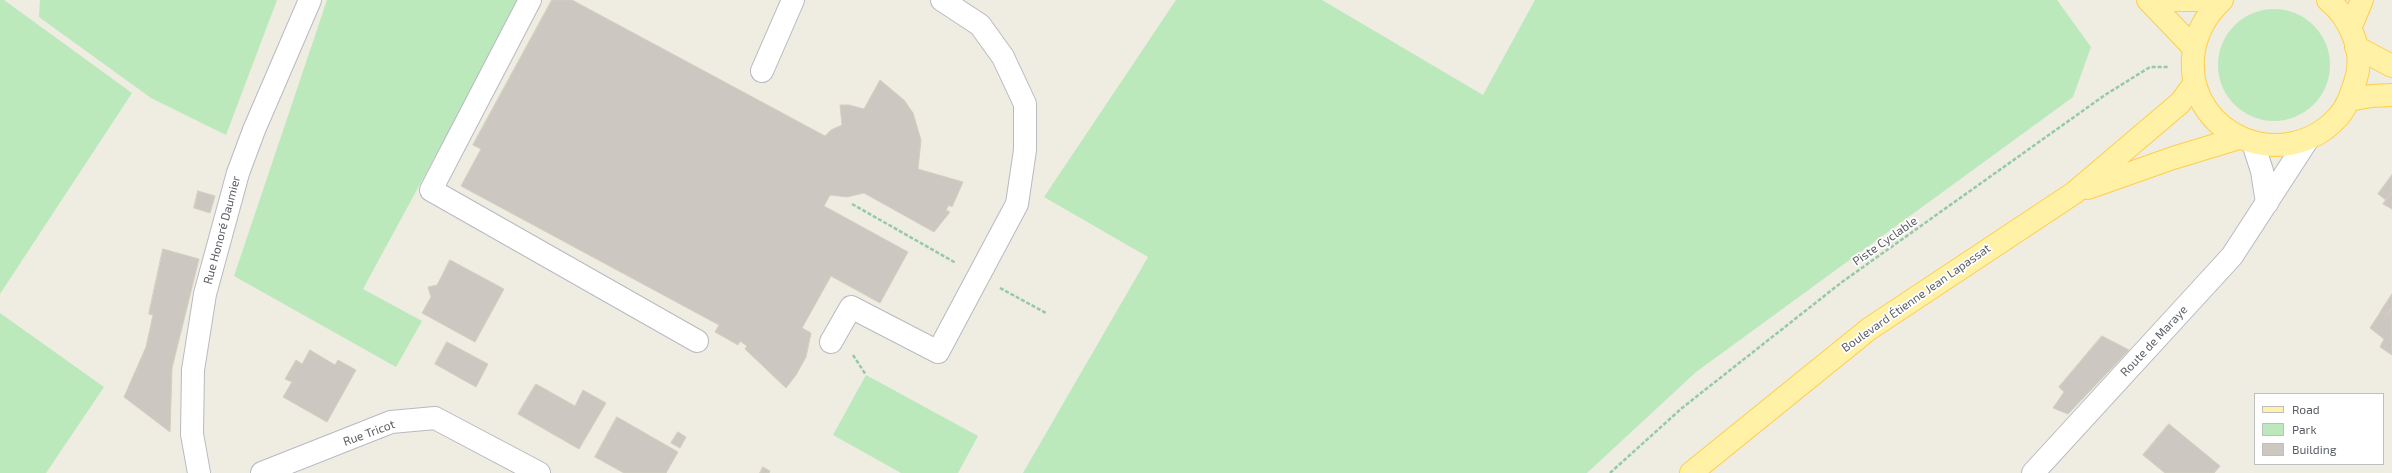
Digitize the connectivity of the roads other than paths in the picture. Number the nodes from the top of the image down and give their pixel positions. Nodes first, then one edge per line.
1 (310, 0) edge
2 (530, 0) edge
3 (793, 0) edge
4 (942, 0) edge
5 (2148, 0) edge
6 (2175, 0) edge
7 (2204, 0) edge
8 (2222, 0) edge
9 (2328, 0) edge
10 (2362, 0) edge
11 (2353, 37) junction
12 (2194, 66) junction
13 (2392, 66) edge
14 (762, 71) dead end
15 (2392, 95) edge
16 (2349, 100) junction
17 (2308, 139) junction
18 (2246, 140) junction
19 (2074, 193) junction
20 (2267, 203) junction
21 (697, 341) dead end
22 (832, 342) dead end
23 (199, 473) edge
24 (262, 473) edge
25 (539, 473) edge
26 (1690, 473) edge
27 (2033, 473) edge

1 - 23 street, Rue Honoré Daumier
2 - 21 street
3 - 14 street
4 - 22 street
5 - 12 main road
6 - 7 main road
8 - 12 main road, Boulevard Étienne Jean Lapassat
9 - 11 main road
10 - 11 main road
11 - 13 main road
11 - 16 main road
12 - 18 main road
12 - 19 main road, Boulevard Étienne Jean Lapassat
15 - 16 main road
16 - 17 main road
17 - 18 main road
17 - 20 street, Route de Maraye
18 - 19 main road, Boulevard Étienne Jean Lapassat
18 - 20 street
19 - 26 main road, Boulevard Étienne Jean Lapassat
20 - 27 street, Route de Maraye
24 - 25 street, Rue Tricot

